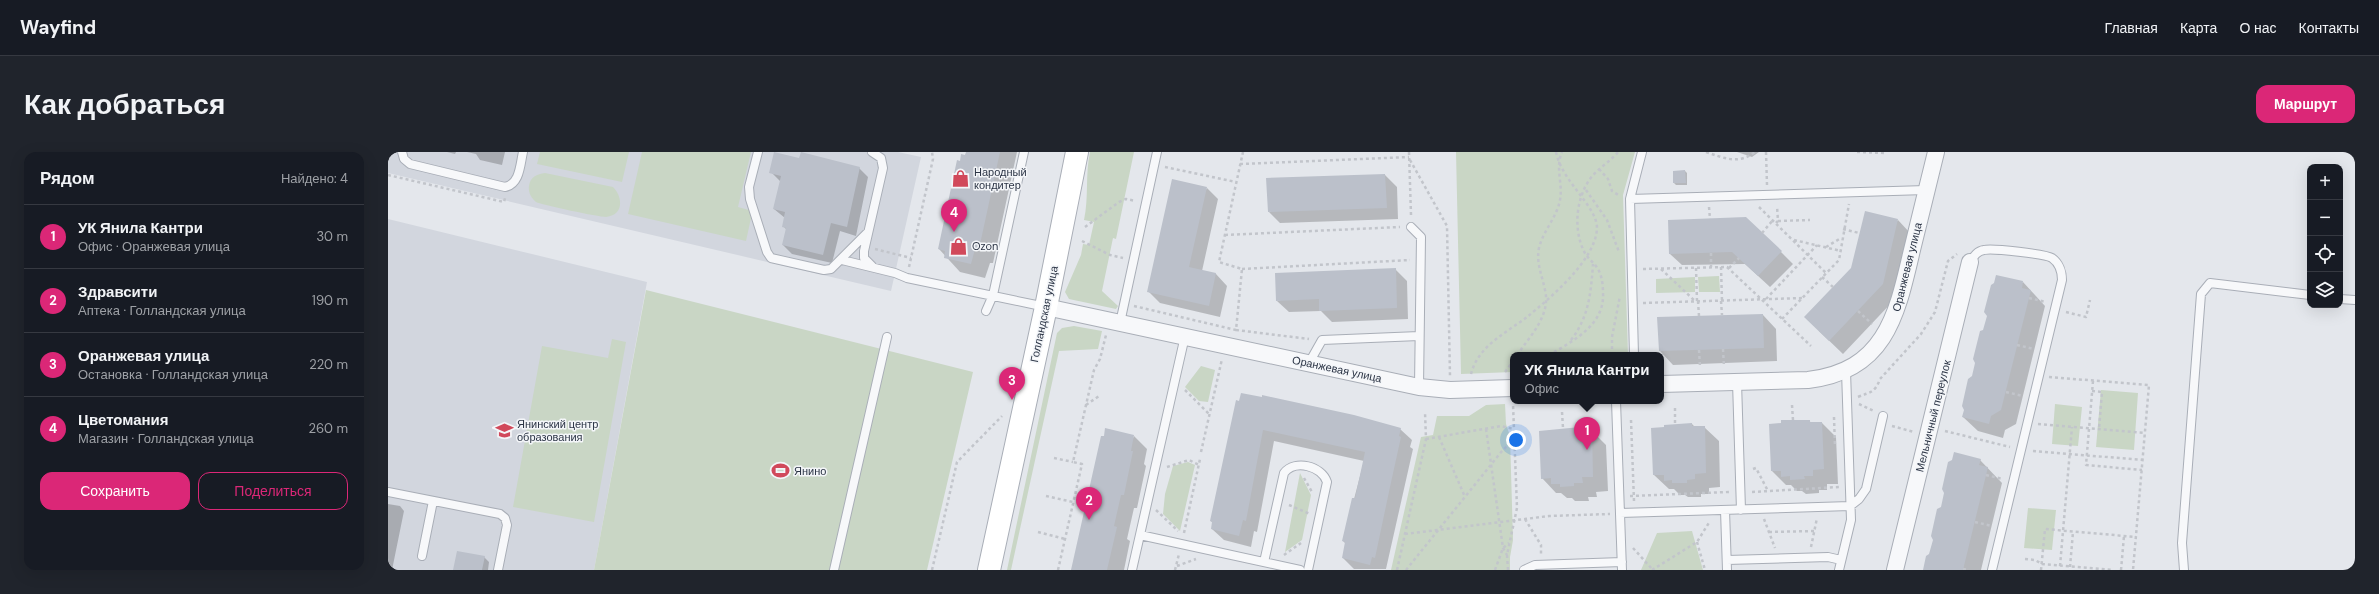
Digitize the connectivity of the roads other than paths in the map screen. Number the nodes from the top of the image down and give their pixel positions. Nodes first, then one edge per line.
1 (402, 152) edge
2 (523, 152) edge
3 (758, 152) edge
4 (872, 152) edge
5 (1024, 152) edge
6 (1077, 152) edge
7 (1085, 152) edge
8 (1157, 152) edge
9 (1642, 152) edge
10 (1936, 152) edge
11 (1926, 190) junction
12 (1626, 199) junction
13 (1411, 227) road end
14 (868, 232) junction
15 (1973, 258) joint
16 (842, 260) junction
17 (874, 268) junction
18 (993, 295) junction
19 (2307, 295) edge
20 (2343, 299) edge
21 (2355, 300) edge
22 (1050, 308) junction
23 (986, 311) dead end
24 (1113, 326) junction
25 (1184, 336) junction
26 (1419, 336) junction
27 (887, 337) dead end
28 (1634, 352) edge
29 (1309, 363) junction
30 (1846, 371) junction
31 (1419, 382) junction
32 (1737, 382) junction
33 (1508, 383) edge
34 (1664, 384) edge
35 (1616, 404) edge
36 (1883, 416) dead end
37 (388, 492) edge
38 (433, 501) junction
39 (1850, 506) junction
40 (1725, 510) junction
41 (1741, 510) junction
42 (1620, 513) junction
43 (1140, 535) junction
44 (422, 556) dead end
45 (1727, 560) junction
46 (1841, 560) junction
47 (1268, 563) junction
48 (1622, 566) edge
49 (498, 570) edge
50 (834, 570) edge
51 (989, 570) edge
52 (998, 570) edge
53 (1132, 570) edge
54 (1300, 570) edge
55 (1308, 570) edge
56 (1524, 570) edge
57 (1727, 570) edge
58 (1839, 570) edge
59 (1895, 570) edge
60 (1992, 570) edge
61 (2184, 570) edge

1 - 2 lane
3 - 16 lane
4 - 14 lane
5 - 18 lane
6 - 22 street, Голландская улица
7 - 22 street, Голландская улица
8 - 24 lane
9 - 12 lane
10 - 11 street, Оранжевая улица
11 - 12 lane
11 - 30 street, Оранжевая улица
12 - 28 lane
13 - 26 lane
14 - 16 lane
14 - 17 lane
15 - 59 street, Мельничный переулок
15 - 60 lane
16 - 17 lane
17 - 18 lane
18 - 22 lane
18 - 23 lane
19 - 61 lane
20 - 21 lane
22 - 24 street, Оранжевая улица
22 - 51 street, Голландская улица
22 - 52 street, Голландская улица
24 - 25 street, Оранжевая улица
25 - 29 street, Оранжевая улица
25 - 43 lane
26 - 29 lane
26 - 31 lane
27 - 50 lane
29 - 31 street, Оранжевая улица
30 - 32 street, Оранжевая улица
30 - 39 lane
31 - 33 street, Оранжевая улица
32 - 34 street, Оранжевая улица
32 - 41 lane
35 - 42 lane
36 - 39 lane
37 - 38 lane
38 - 44 lane
38 - 49 lane
39 - 41 lane
39 - 46 lane
40 - 41 lane
40 - 42 lane
40 - 45 lane
42 - 48 lane
43 - 47 lane
43 - 53 lane
45 - 46 lane
45 - 57 lane
46 - 58 lane
47 - 54 lane
47 - 55 lane
48 - 56 lane

